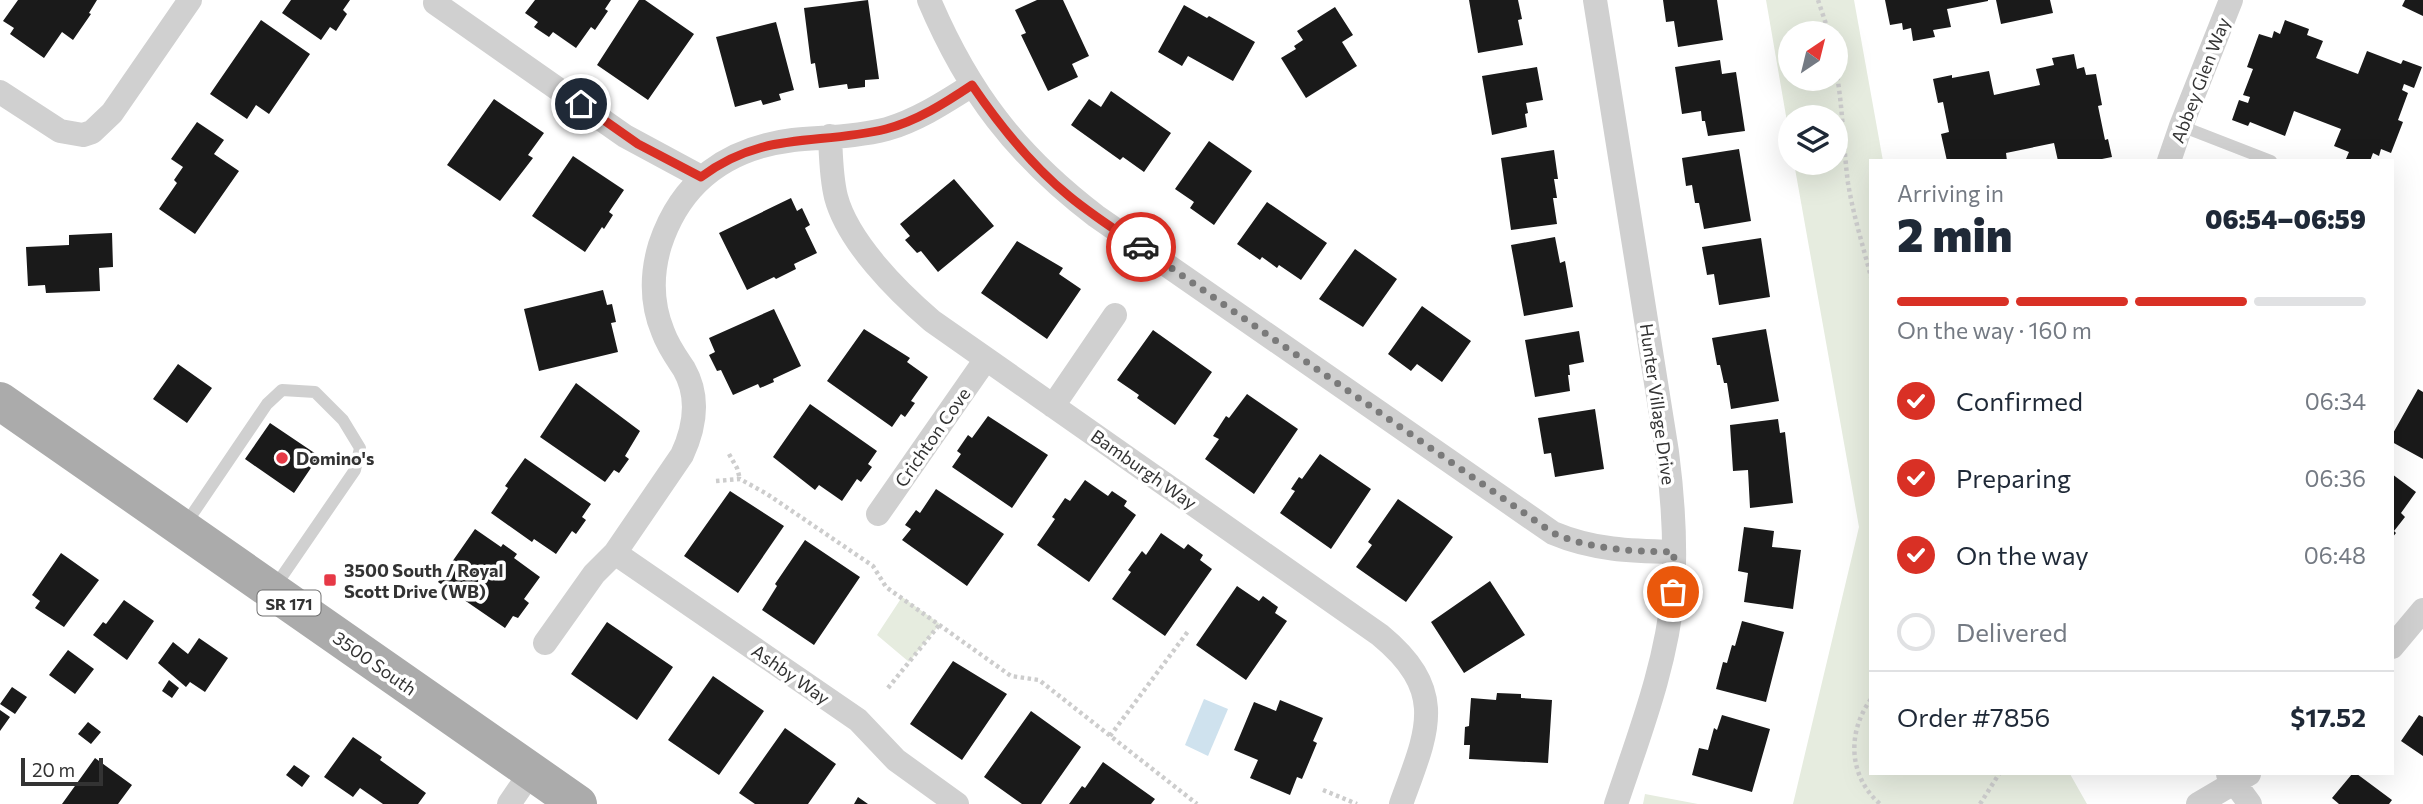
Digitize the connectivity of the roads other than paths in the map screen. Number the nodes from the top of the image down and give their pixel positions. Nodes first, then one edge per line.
1 (190, 0) edge
2 (929, 0) edge
3 (1595, 0) edge
4 (2231, 0) edge
5 (435, 3) dead end
6 (972, 85) junction
7 (0, 93) edge
8 (2181, 126) junction
9 (830, 136) junction
10 (2170, 159) edge
11 (2266, 159) edge
12 (701, 177) junction
13 (1115, 315) dead end
14 (986, 359) junction
15 (0, 401) edge
16 (1053, 406) junction
17 (878, 514) dead end
18 (182, 529) junction
19 (1674, 552) junction
20 (615, 553) junction
21 (272, 591) junction
22 (2423, 610) edge
23 (545, 643) dead end
24 (2394, 645) edge
25 (531, 772) junction
26 (2238, 777) edge
27 (509, 804) edge
28 (578, 804) edge
29 (957, 804) edge
30 (1401, 804) edge
31 (1616, 804) edge
32 (2198, 804) edge
33 (2250, 804) edge

1 - 7 street
2 - 6 street
3 - 19 street, Hunter Village Drive
4 - 8 street, Abbey Glen Way
5 - 12 street
6 - 9 street
6 - 19 street
8 - 10 street, Abbey Glen Way
8 - 11 lane
9 - 12 street
9 - 14 street, Bamburgh Way
12 - 20 street
13 - 16 street
14 - 16 street, Bamburgh Way
14 - 17 street, Crichton Cove
15 - 18 main road, 3500 South / SR 171
16 - 30 street, Bamburgh Way
18 - 21 main road, 3500 South / SR 171
18 - 21 lane
19 - 31 street, Hunter Village Drive
20 - 23 street
20 - 29 street, Ashby Way
21 - 25 main road, 3500 South / SR 171
22 - 24 street
25 - 27 street
25 - 28 main road, 3500 South / SR 171
26 - 32 street
26 - 33 street

